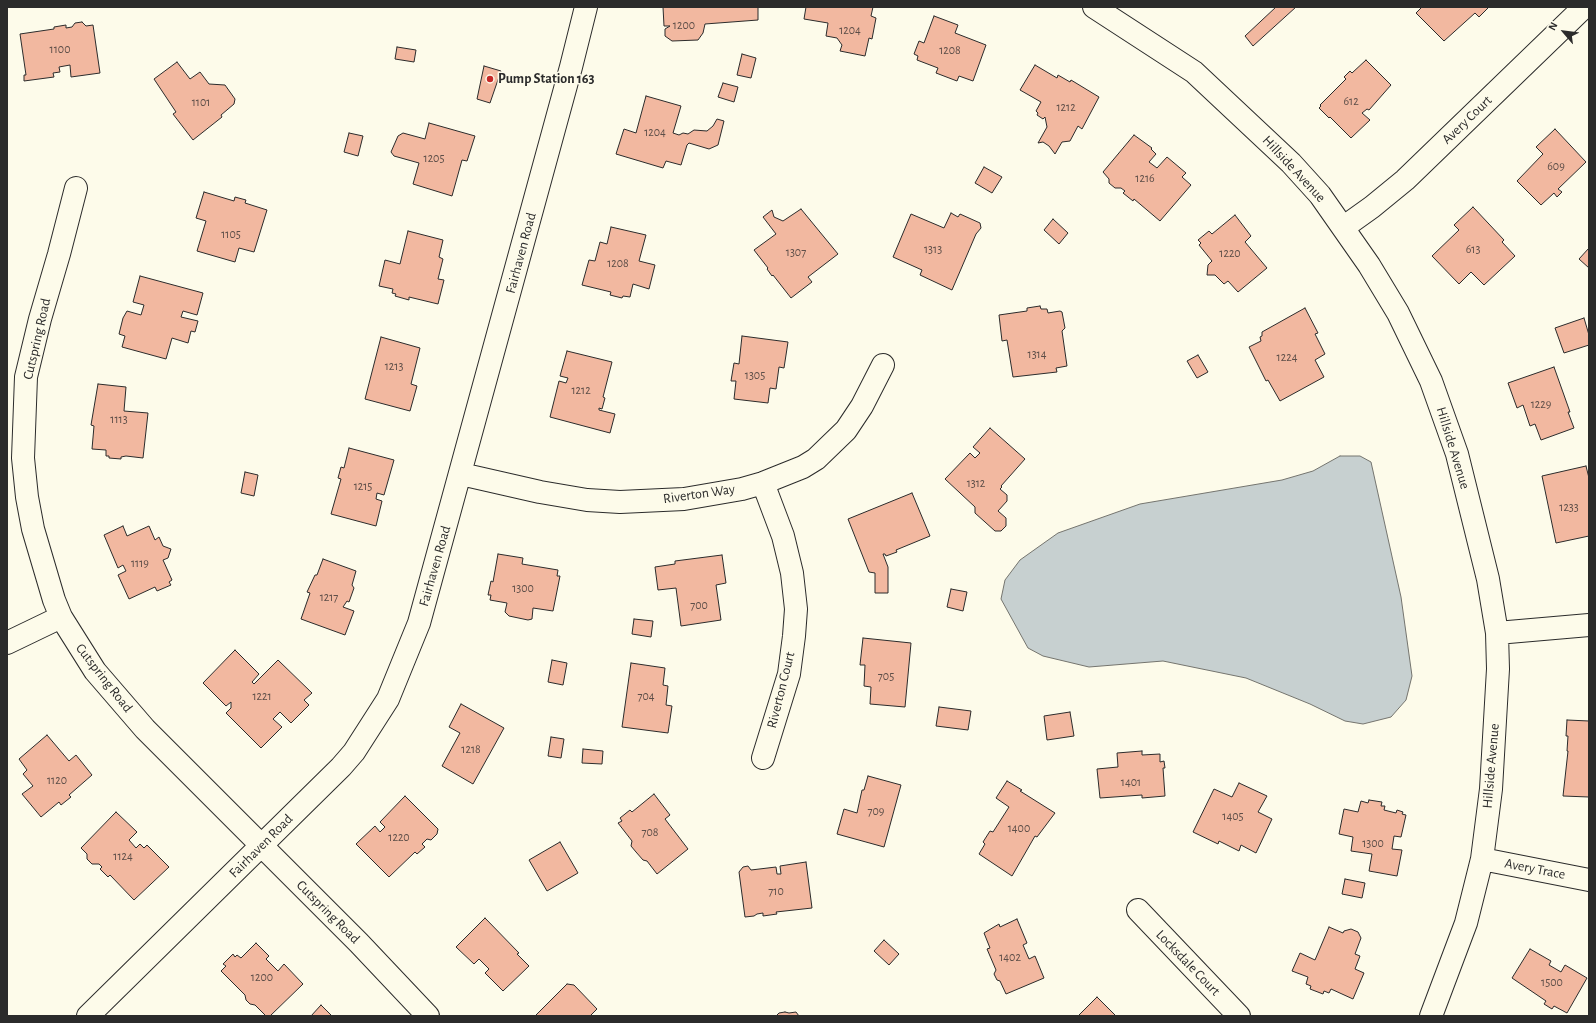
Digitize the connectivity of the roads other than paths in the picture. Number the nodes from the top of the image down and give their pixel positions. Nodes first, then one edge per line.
1 (586, 7) edge
2 (1094, 7) edge
3 (1584, 7) edge
4 (76, 188) dead end
5 (1344, 227) junction
6 (883, 365) dead end
7 (461, 474) junction
8 (763, 483) junction
9 (61, 617) junction
10 (1589, 625) edge
11 (1497, 633) junction
12 (7, 643) edge
13 (763, 758) dead end
14 (261, 846) junction
15 (1482, 859) junction
16 (1589, 880) edge
17 (1138, 910) dead end
18 (88, 1016) edge
19 (428, 1016) edge
20 (1239, 1016) edge
21 (1431, 1016) edge

1 - 7 street, Fairhaven Road
2 - 5 street, Hillside Avenue
3 - 5 street, Avery Court
4 - 9 street, Cutspring Road
5 - 11 street, Hillside Avenue
6 - 8 street, Riverton Way
7 - 8 street, Riverton Way
7 - 14 street, Fairhaven Road
8 - 13 street, Riverton Court
9 - 12 street
9 - 14 street, Cutspring Road
10 - 11 street
11 - 15 street, Hillside Avenue
14 - 18 street, Fairhaven Road
14 - 19 street, Cutspring Road
15 - 16 street, Avery Trace
15 - 21 street, Hillside Avenue
17 - 20 street, Locksdale Court

